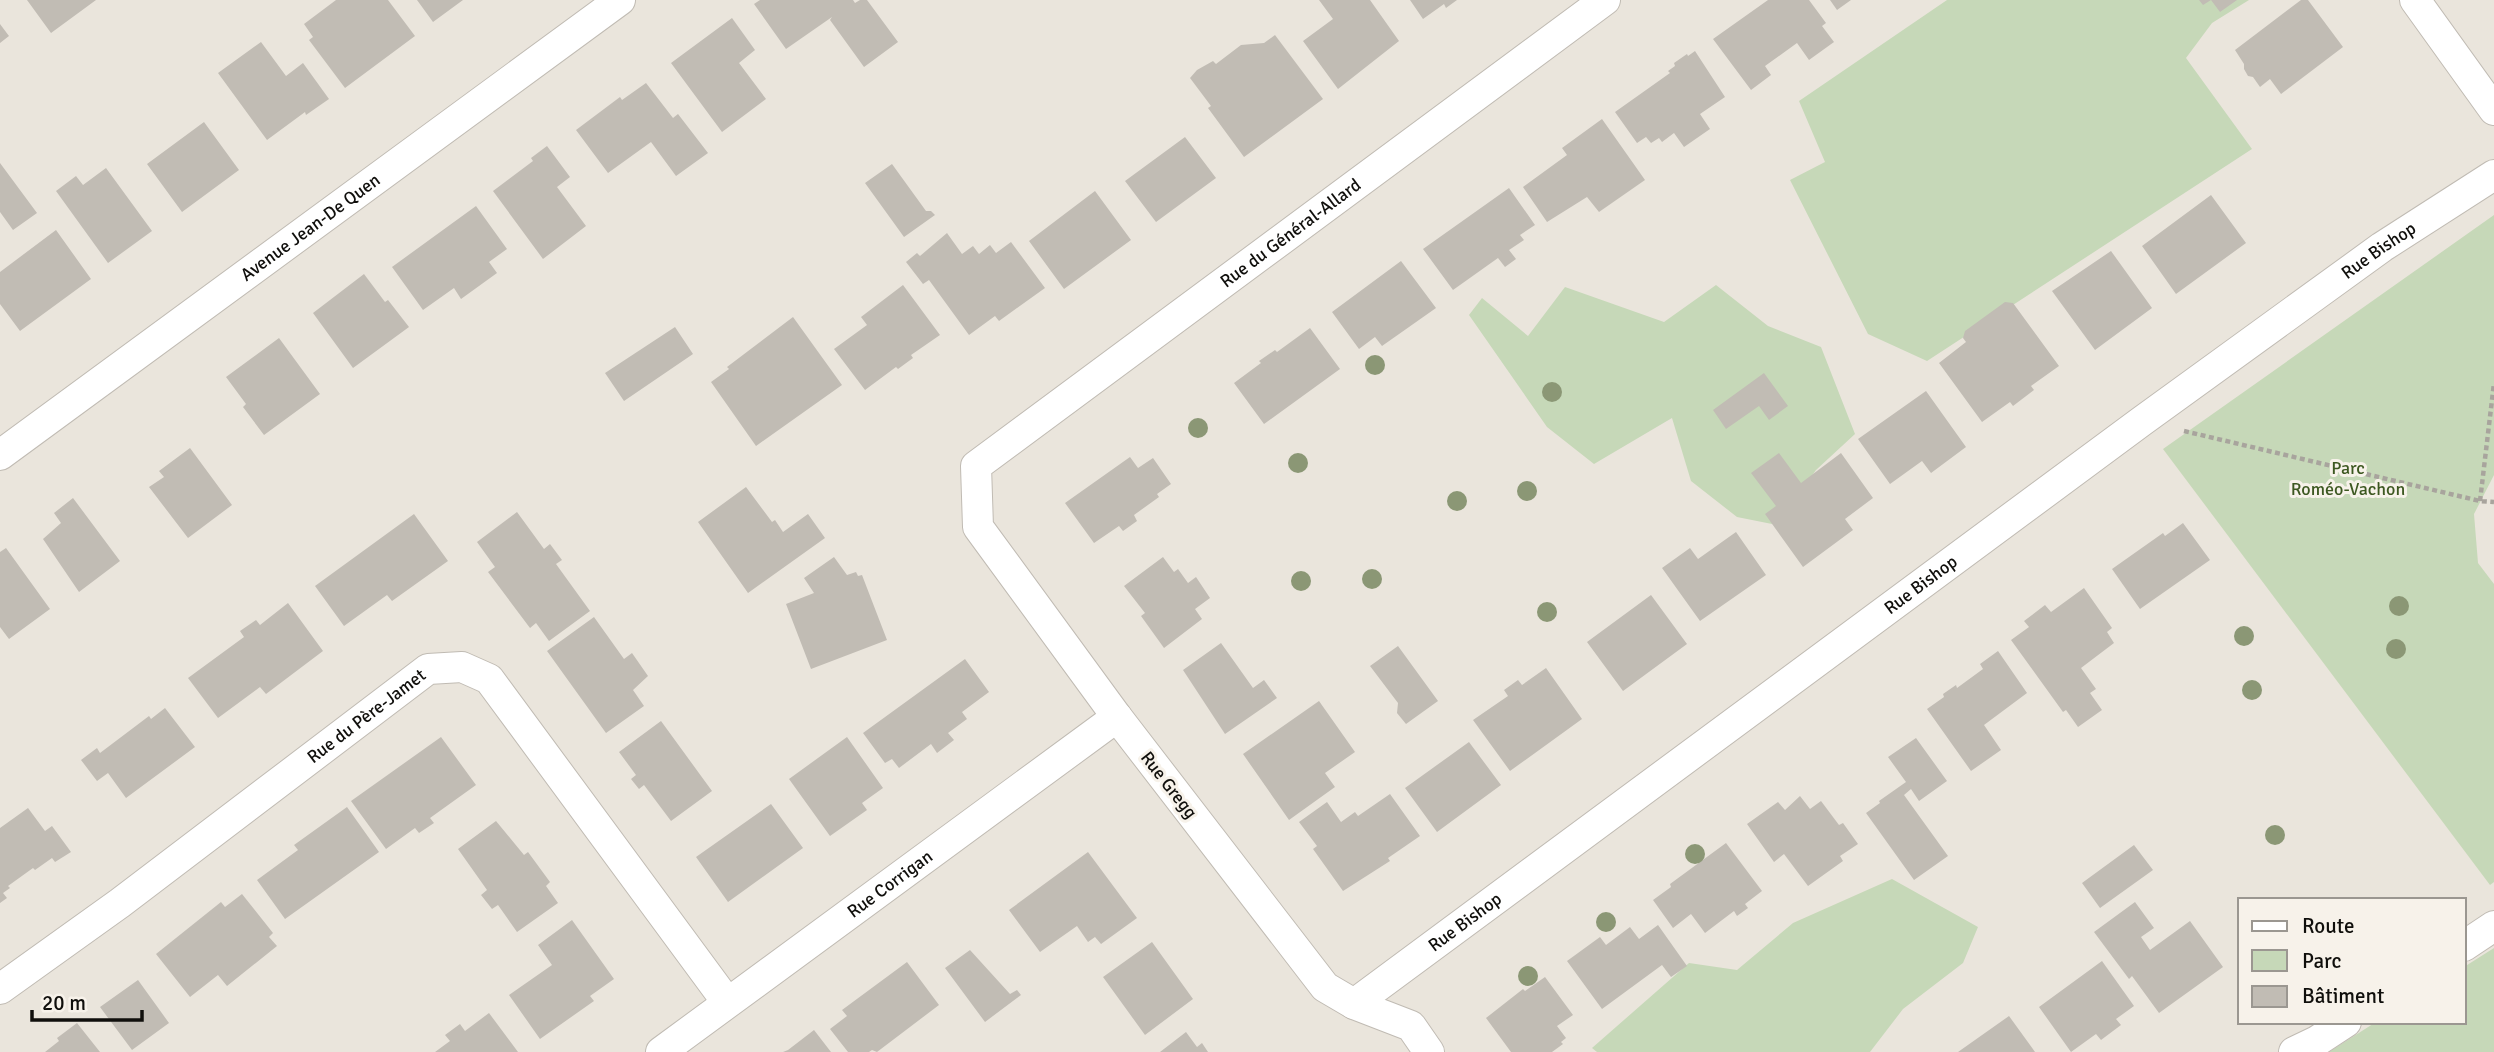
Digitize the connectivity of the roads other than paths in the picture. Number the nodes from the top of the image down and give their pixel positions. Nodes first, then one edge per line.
1 (620, 0) edge
2 (1605, 0) edge
3 (2415, 0) edge
4 (2494, 110) edge
5 (2494, 175) edge
6 (0, 455) edge
7 (976, 466) joint
8 (1117, 717) junction
9 (2494, 926) edge
10 (2466, 945) edge
11 (0, 989) edge
12 (727, 1002) junction
13 (1354, 1004) junction
14 (2343, 1024) edge
15 (661, 1052) edge
16 (1429, 1052) edge
17 (2294, 1052) edge

1 - 6 street, Avenue Jean-De Quen
2 - 7 street, Rue du Général-Allard
3 - 4 street
5 - 13 street, Rue Bishop
7 - 8 street, Rue Gregg
8 - 12 street, Rue Corrigan
8 - 13 street, Rue Gregg
9 - 10 street
11 - 12 street, Rue du Père-Jamet
12 - 15 street, Rue Corrigan
13 - 16 street, Rue Gregg
14 - 17 street

